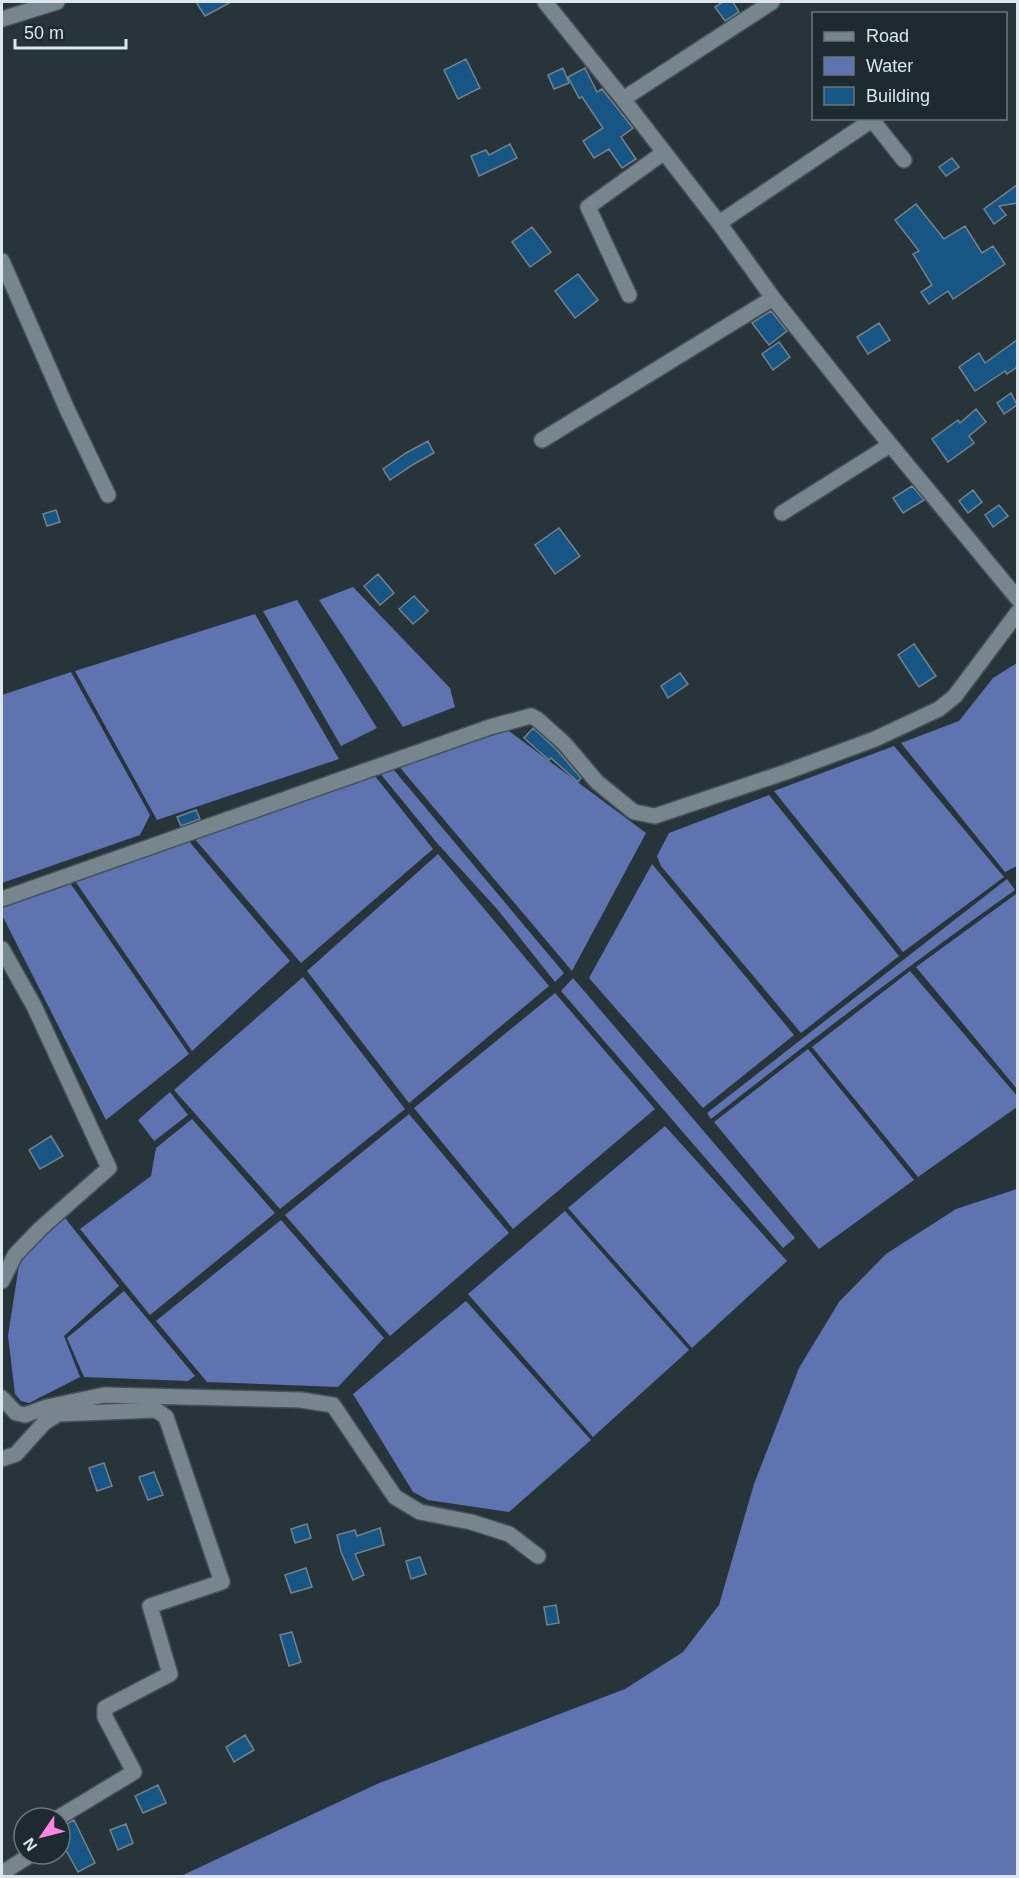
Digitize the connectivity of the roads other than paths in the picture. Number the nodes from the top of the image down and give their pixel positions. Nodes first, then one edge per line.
1 (57, 2) edge
2 (544, 2) edge
3 (772, 2) edge
4 (2, 19) edge
5 (623, 99) junction
6 (663, 153) junction
7 (904, 160) dead end
8 (719, 223) junction
9 (2, 261) edge
10 (629, 295) dead end
11 (774, 298) junction
12 (542, 440) dead end
13 (890, 445) junction
14 (108, 495) dead end
15 (782, 513) dead end
16 (1016, 593) edge
17 (1017, 612) edge
18 (2, 899) edge
19 (2, 949) edge
20 (2, 1281) edge
21 (2, 1398) edge
22 (2, 1459) edge
23 (538, 1556) dead end
24 (72, 1810) edge

1 - 4 street
2 - 5 street
3 - 5 street
5 - 6 street
6 - 8 street
6 - 10 street
7 - 8 street
8 - 11 street
9 - 14 street
11 - 12 street
11 - 13 street
13 - 15 street
13 - 16 street
17 - 18 street
19 - 20 street
21 - 23 street
22 - 24 street

